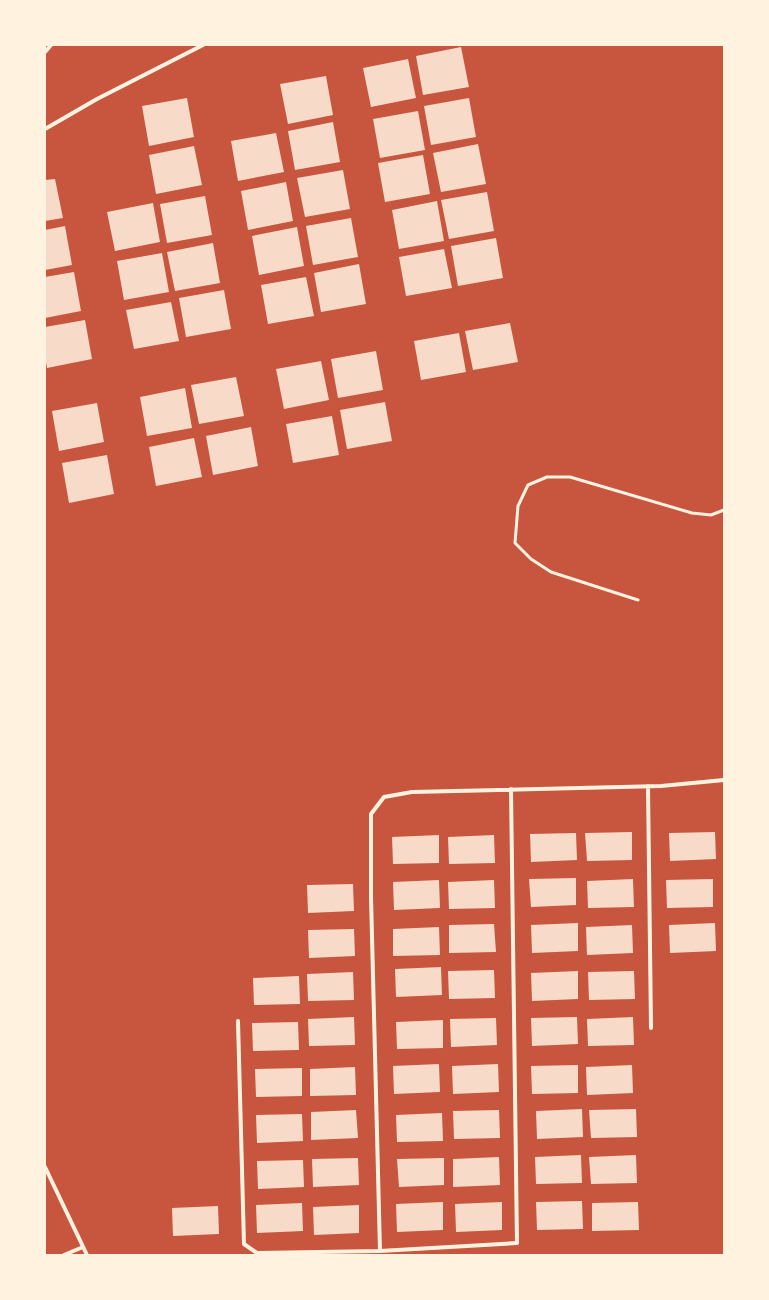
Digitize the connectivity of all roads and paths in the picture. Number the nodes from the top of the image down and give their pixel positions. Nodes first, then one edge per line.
1 (51, 45) edge
2 (202, 45) edge
3 (45, 52) edge
4 (45, 129) edge
5 (724, 510) edge
6 (638, 600) dead end
7 (724, 780) edge
8 (648, 786) junction
9 (511, 789) junction
10 (238, 1021) dead end
11 (651, 1028) dead end
12 (45, 1167) edge
13 (83, 1247) junction
14 (380, 1251) junction
15 (64, 1255) edge
16 (87, 1255) edge

1 - 3 street
2 - 4 street
5 - 6 lane
7 - 8 street
8 - 9 street
8 - 11 street
9 - 14 street
9 - 14 street
10 - 14 street
12 - 13 street
13 - 15 street
13 - 16 street

